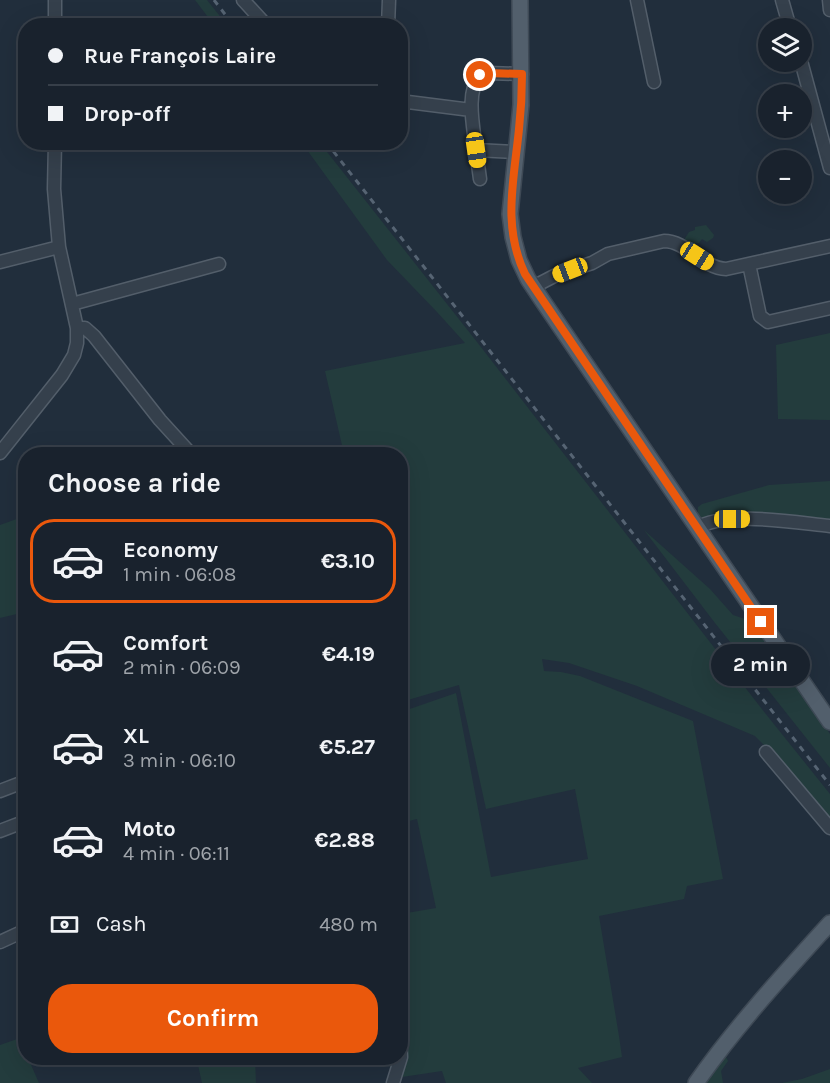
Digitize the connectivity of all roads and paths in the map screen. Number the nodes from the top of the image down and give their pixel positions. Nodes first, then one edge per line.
1 (56, 0) edge
2 (243, 0) edge
3 (389, 0) edge
4 (520, 0) edge
5 (637, 0) edge
6 (782, 0) edge
7 (824, 0) edge
8 (829, 0) edge
9 (830, 10) edge
10 (56, 18) edge
11 (260, 18) edge
12 (388, 18) edge
13 (787, 18) edge
14 (804, 72) edge
15 (522, 74) junction
16 (654, 82) dead end
17 (408, 102) edge
18 (471, 110) junction
19 (55, 150) edge
20 (476, 150) junction
21 (517, 152) junction
22 (830, 168) edge
23 (480, 179) dead end
24 (59, 246) junction
25 (830, 246) edge
26 (0, 262) edge
27 (219, 264) dead end
28 (749, 264) junction
29 (533, 287) junction
30 (72, 304) junction
31 (830, 309) edge
32 (77, 328) junction
33 (185, 447) edge
34 (0, 453) edge
35 (830, 526) edge
36 (697, 528) junction
37 (830, 722) edge
38 (766, 752) dead end
39 (18, 784) edge
40 (0, 790) edge
41 (18, 824) edge
42 (830, 828) edge
43 (0, 831) edge
44 (830, 923) edge
45 (18, 934) edge
46 (0, 942) edge
47 (398, 1065) edge
48 (393, 1083) edge
49 (696, 1083) edge

1 - 10 street
2 - 11 street
3 - 12 street
4 - 15 main road
5 - 16 street
6 - 13 street
7 - 8 street
8 - 9 street
14 - 22 street
15 - 18 street
15 - 21 main road
17 - 18 street
18 - 20 street
19 - 24 street
20 - 21 street
20 - 23 street
21 - 29 main road
24 - 26 street
24 - 30 street
25 - 28 street
27 - 30 street
28 - 29 street
28 - 31 street
29 - 36 main road
30 - 32 street
32 - 33 street
32 - 34 street
35 - 36 street
36 - 37 main road
38 - 42 street
39 - 40 street
41 - 43 street
44 - 49 main road
45 - 46 street
47 - 48 street

